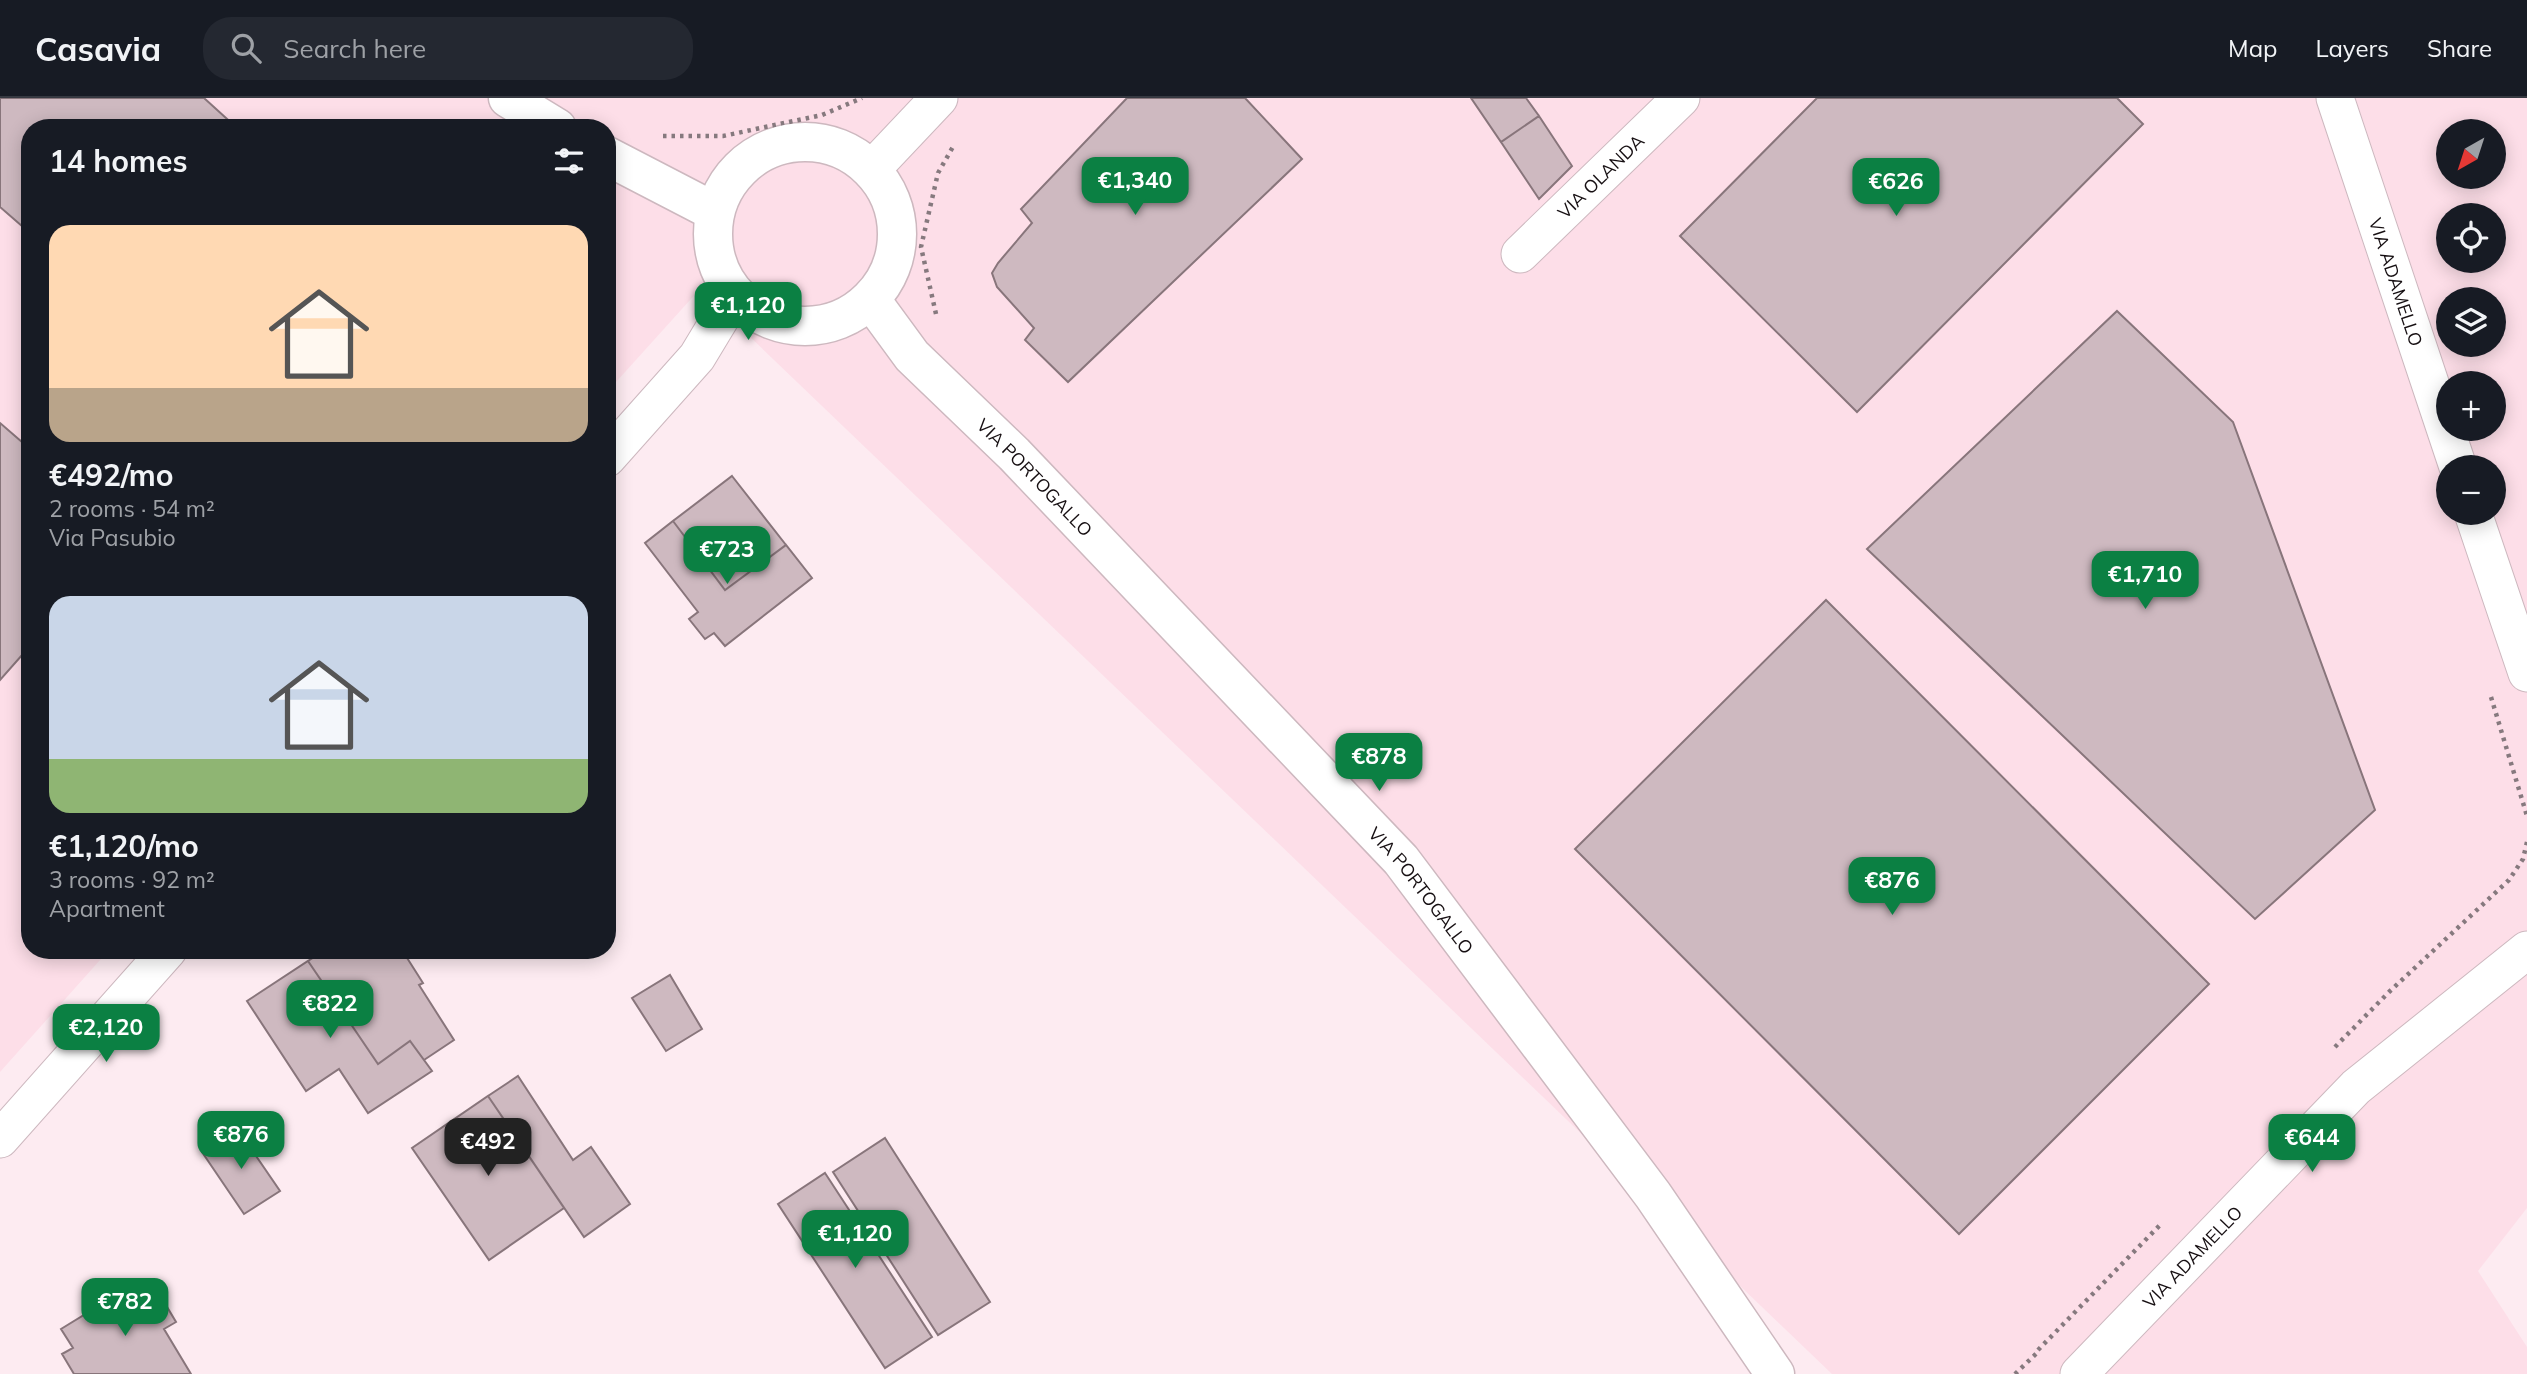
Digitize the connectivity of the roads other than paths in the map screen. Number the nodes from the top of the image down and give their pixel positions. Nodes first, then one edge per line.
1 (508, 98) edge
2 (939, 98) edge
3 (1681, 98) edge
4 (2334, 98) edge
5 (542, 119) edge
6 (616, 161) edge
7 (871, 170) junction
8 (715, 212) junction
9 (1520, 254) dead end
10 (735, 295) junction
11 (871, 300) junction
12 (616, 448) edge
13 (2454, 455) edge
14 (2477, 525) edge
15 (2527, 673) edge
16 (2527, 950) edge
17 (160, 959) edge
18 (0, 1139) edge
19 (1775, 1374) edge
20 (2079, 1374) edge

1 - 5 main road
2 - 7 street
3 - 9 street, VIA OLANDA
4 - 13 street, VIA ADAMELLO
6 - 8 main road
7 - 8 main road
7 - 11 main road
8 - 10 main road
10 - 11 main road
10 - 12 street
11 - 19 main road, VIA PORTOGALLO
14 - 15 street
16 - 20 street, VIA ADAMELLO
17 - 18 street

